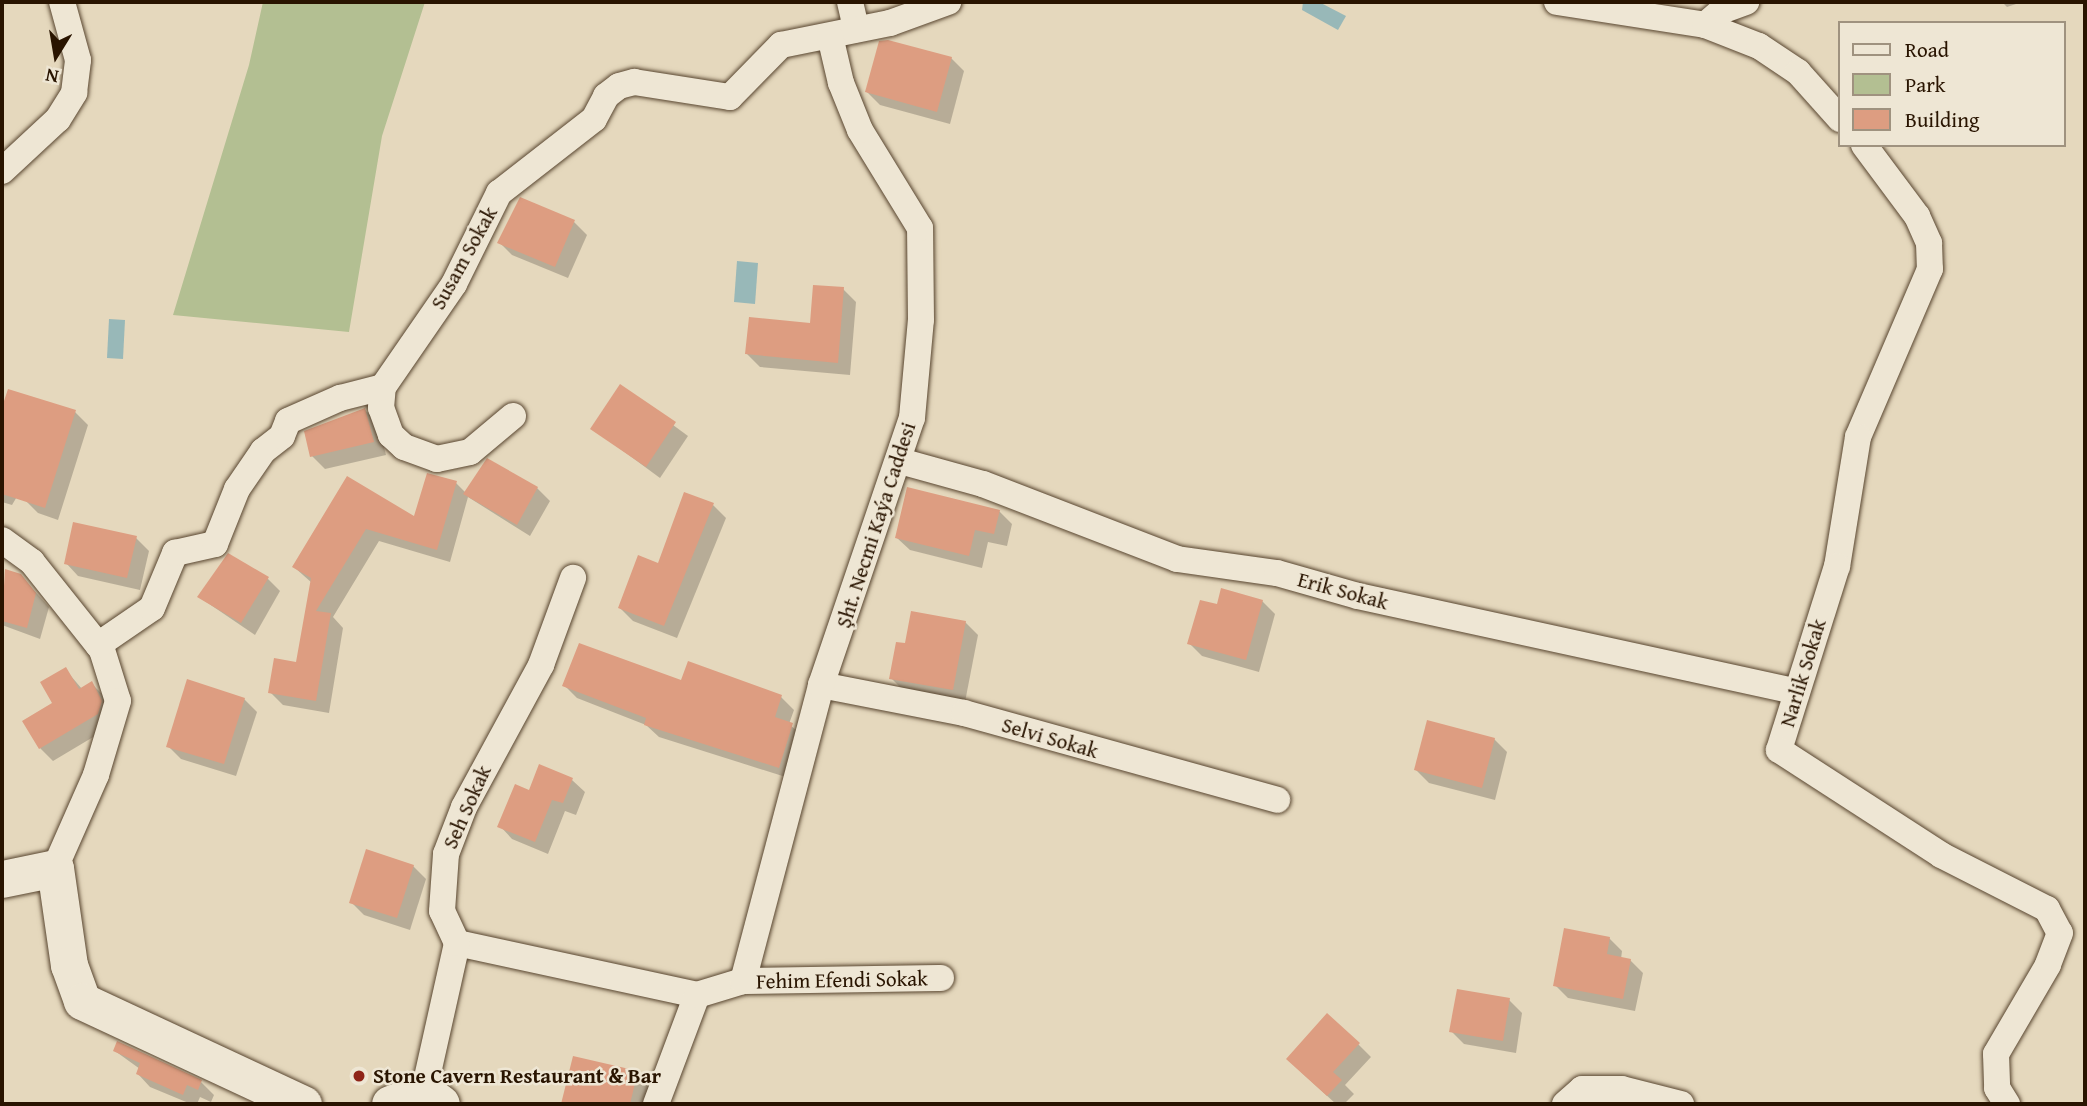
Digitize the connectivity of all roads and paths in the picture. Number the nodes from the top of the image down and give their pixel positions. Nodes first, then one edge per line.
1 (62, 2) edge
2 (850, 2) edge
3 (948, 2) edge
4 (1557, 2) edge
5 (1746, 2) edge
6 (1705, 24) junction
7 (856, 29) junction
8 (830, 36) junction
9 (1839, 118) edge
10 (1865, 147) edge
11 (2, 171) edge
12 (383, 387) junction
13 (513, 416) dead end
14 (900, 461) junction
15 (2, 540) edge
16 (573, 578) dead end
17 (99, 645) junction
18 (821, 685) junction
19 (1797, 692) junction
20 (1277, 800) dead end
21 (55, 868) junction
22 (2, 879) edge
23 (2073, 933) edge
24 (457, 943) junction
25 (940, 978) dead end
26 (743, 981) junction
27 (697, 995) junction
28 (433, 1097) edge
29 (303, 1104) edge
30 (390, 1104) edge
31 (656, 1104) edge
32 (1565, 1104) edge
33 (1681, 1104) edge
34 (2007, 1104) edge

1 - 11 street
2 - 7 street
3 - 7 street
4 - 6 street
5 - 6 street
6 - 9 street
7 - 8 street
8 - 12 street, Susam Sokak
8 - 14 street, Şht. Necmi Kaýa Caddesi
10 - 19 street, Narlik Sokak
12 - 13 street
12 - 17 street
14 - 18 street, Şht. Necmi Kaýa Caddesi
14 - 19 street, Erik Sokak
15 - 17 street
16 - 24 street, Seh Sokak
17 - 21 street
18 - 20 street, Selvi Sokak
18 - 26 street, Şht. Necmi Kaýa Caddesi
19 - 23 street, Narlik Sokak
21 - 22 street
21 - 29 street
23 - 34 street, Narlik Sokak
24 - 27 street
24 - 28 street
25 - 26 street, Fehim Efendi Sokak
26 - 27 street
27 - 31 street
28 - 30 street
32 - 33 street

